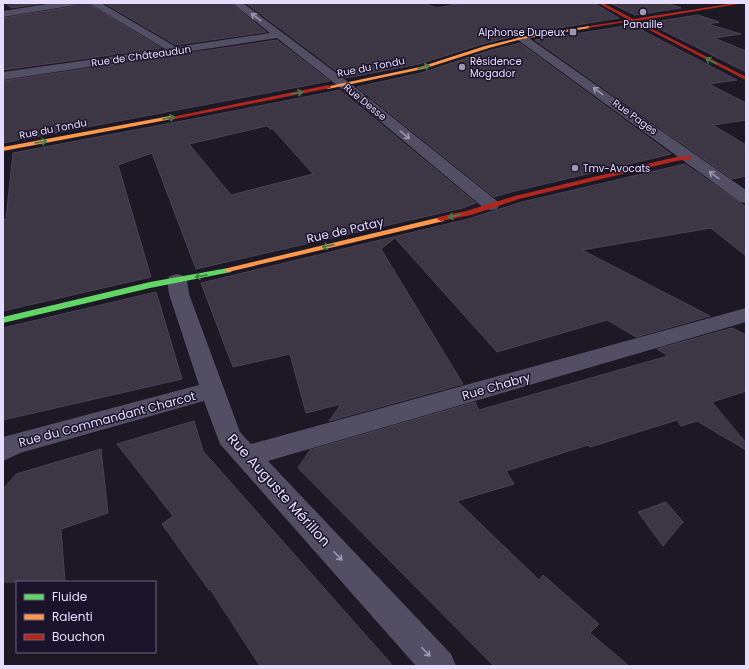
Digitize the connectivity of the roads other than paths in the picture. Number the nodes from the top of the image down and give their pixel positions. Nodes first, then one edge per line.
1 (70, 3) edge
2 (94, 3) edge
3 (237, 3) edge
4 (600, 3) edge
5 (742, 3) edge
6 (3, 14) edge
7 (634, 21) junction
8 (279, 35) junction
9 (522, 38) junction
10 (174, 51) junction
11 (3, 76) edge
12 (746, 79) edge
13 (342, 84) junction
14 (3, 149) edge
15 (690, 158) junction
16 (746, 198) edge
17 (491, 205) junction
18 (177, 280) junction
19 (746, 316) edge
20 (3, 320) edge
21 (212, 390) junction
22 (3, 450) edge
23 (246, 456) junction
24 (439, 666) edge

1 - 6 street
2 - 10 street
8 -> 3 street, Rue Desse
4 - 7 street
5 - 7 street, Rue du Tondu
7 - 9 street, Rue du Tondu
12 -> 7 street
8 - 10 street, Rue de Châteaudun
8 - 13 street, Rue Desse
13 -> 9 street, Rue du Tondu
15 -> 9 street, Rue Pages
10 - 11 street, Rue de Châteaudun
14 -> 13 street, Rue du Tondu
13 -> 17 street, Rue Desse
16 -> 15 street, Rue Pages
15 - 17 street, Rue de Patay
17 -> 18 street, Rue de Patay
18 - 20 street, Rue de Patay
18 - 21 street, Rue Auguste Mérillon
19 - 23 street, Rue Chabry
21 - 22 street, Rue du Commandant Charcot
21 - 23 street, Rue Auguste Mérillon
23 -> 24 street, Rue Auguste Mérillon

